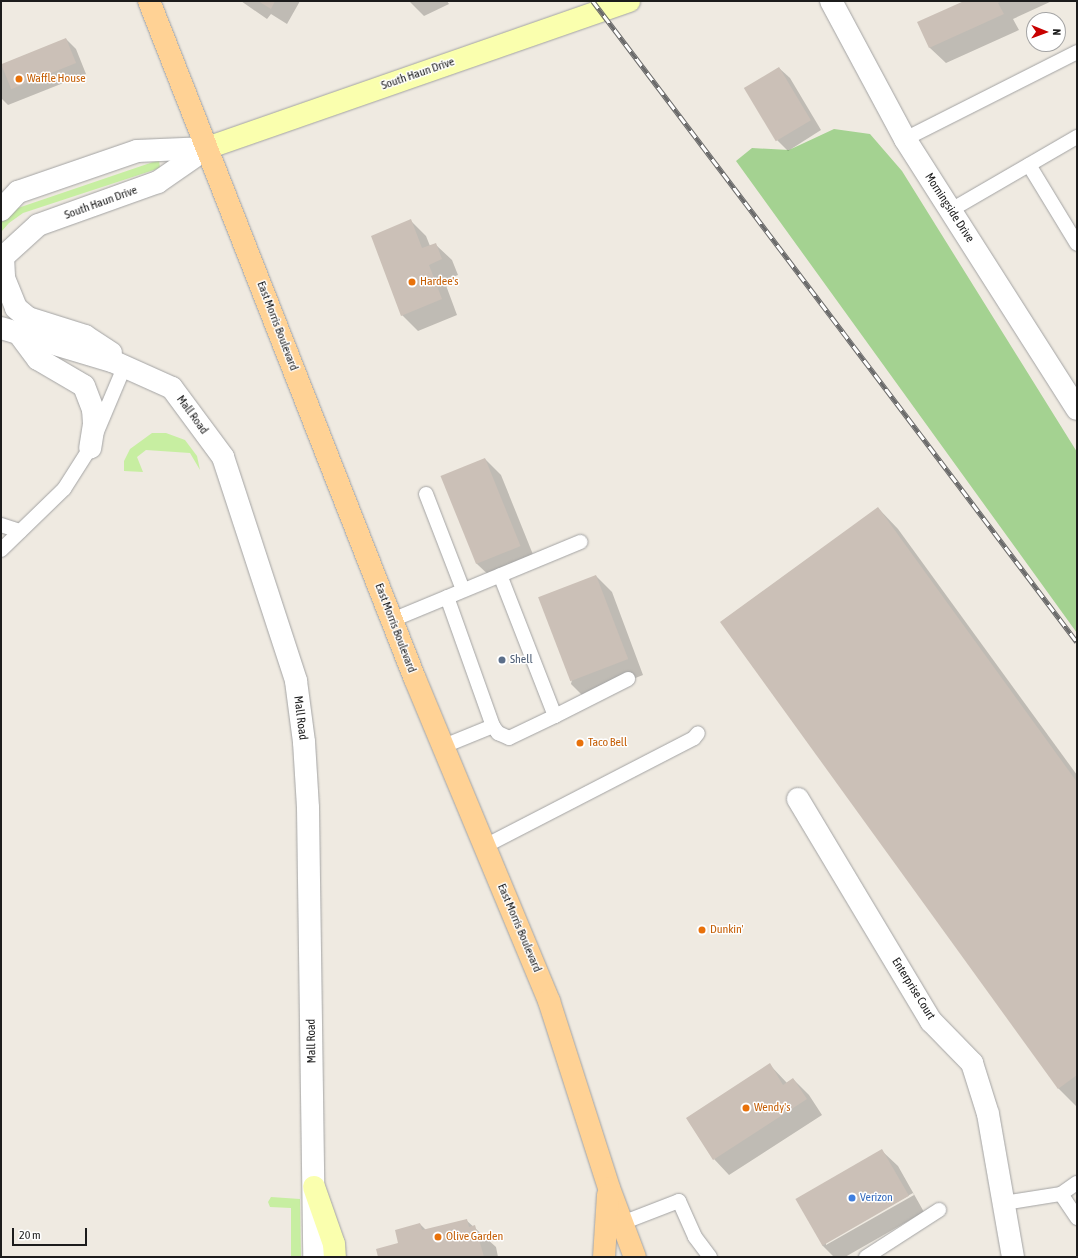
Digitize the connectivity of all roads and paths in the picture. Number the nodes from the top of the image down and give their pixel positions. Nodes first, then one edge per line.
1 (149, 1) edge
2 (629, 1) edge
3 (831, 1) edge
4 (1077, 52) edge
5 (1077, 137) edge
6 (905, 139) junction
7 (207, 148) junction
8 (1030, 165) junction
9 (1, 210) edge
10 (951, 210) junction
11 (1077, 244) edge
12 (2, 261) edge
13 (10, 331) edge
14 (125, 365) junction
15 (1077, 409) edge
16 (90, 448) junction
17 (426, 494) dead end
18 (1, 526) edge
19 (20, 531) junction
20 (580, 542) dead end
21 (1, 550) edge
22 (500, 575) junction
23 (463, 590) junction
24 (447, 597) junction
25 (392, 620) junction
26 (628, 679) dead end
27 (555, 716) junction
28 (493, 726) junction
29 (698, 733) dead end
30 (444, 746) junction
31 (798, 799) dead end
32 (485, 846) junction
33 (1077, 1183) edge
34 (314, 1187) junction
35 (609, 1188) junction
36 (1061, 1194) junction
37 (1004, 1203) junction
38 (939, 1210) dead end
39 (1077, 1218) edge
40 (622, 1223) junction
41 (885, 1252) edge
42 (314, 1257) edge
43 (334, 1257) edge
44 (604, 1257) edge
45 (635, 1257) edge
46 (710, 1257) edge
47 (866, 1257) edge
48 (1013, 1257) edge

1 - 7 main road, East Morris Boulevard
2 - 7 street, South Haun Drive
3 - 6 street, Morningside Drive
4 - 6 lane
5 - 8 lane
6 - 10 street, Morningside Drive
7 - 9 street, South Haun Drive
7 - 12 street, South Haun Drive
7 - 25 main road, East Morris Boulevard
8 - 10 lane
8 - 11 lane
10 - 15 street, Morningside Drive
12 - 14 street
13 - 14 street, Mall Road
13 - 16 street
14 - 16 lane
14 - 34 street, Mall Road
16 - 19 lane
17 - 23 lane
18 - 19 lane
19 - 21 lane
20 - 22 lane
22 - 23 lane
22 - 27 lane
23 - 24 lane
24 - 25 lane
24 - 28 lane
25 - 30 main road, East Morris Boulevard
26 - 27 lane
27 - 28 lane
28 - 30 lane
29 - 32 lane
30 - 32 main road, East Morris Boulevard
31 - 37 street, Enterprise Court
32 - 35 main road, East Morris Boulevard
33 - 36 lane
34 - 42 street, Mall Road
34 - 43 street
35 - 40 main road, East Morris Boulevard
35 - 44 main road
36 - 37 lane
36 - 39 lane
37 - 48 street, Enterprise Court
38 - 41 lane
40 - 45 main road, East Morris Boulevard
40 - 46 lane
41 - 47 lane

